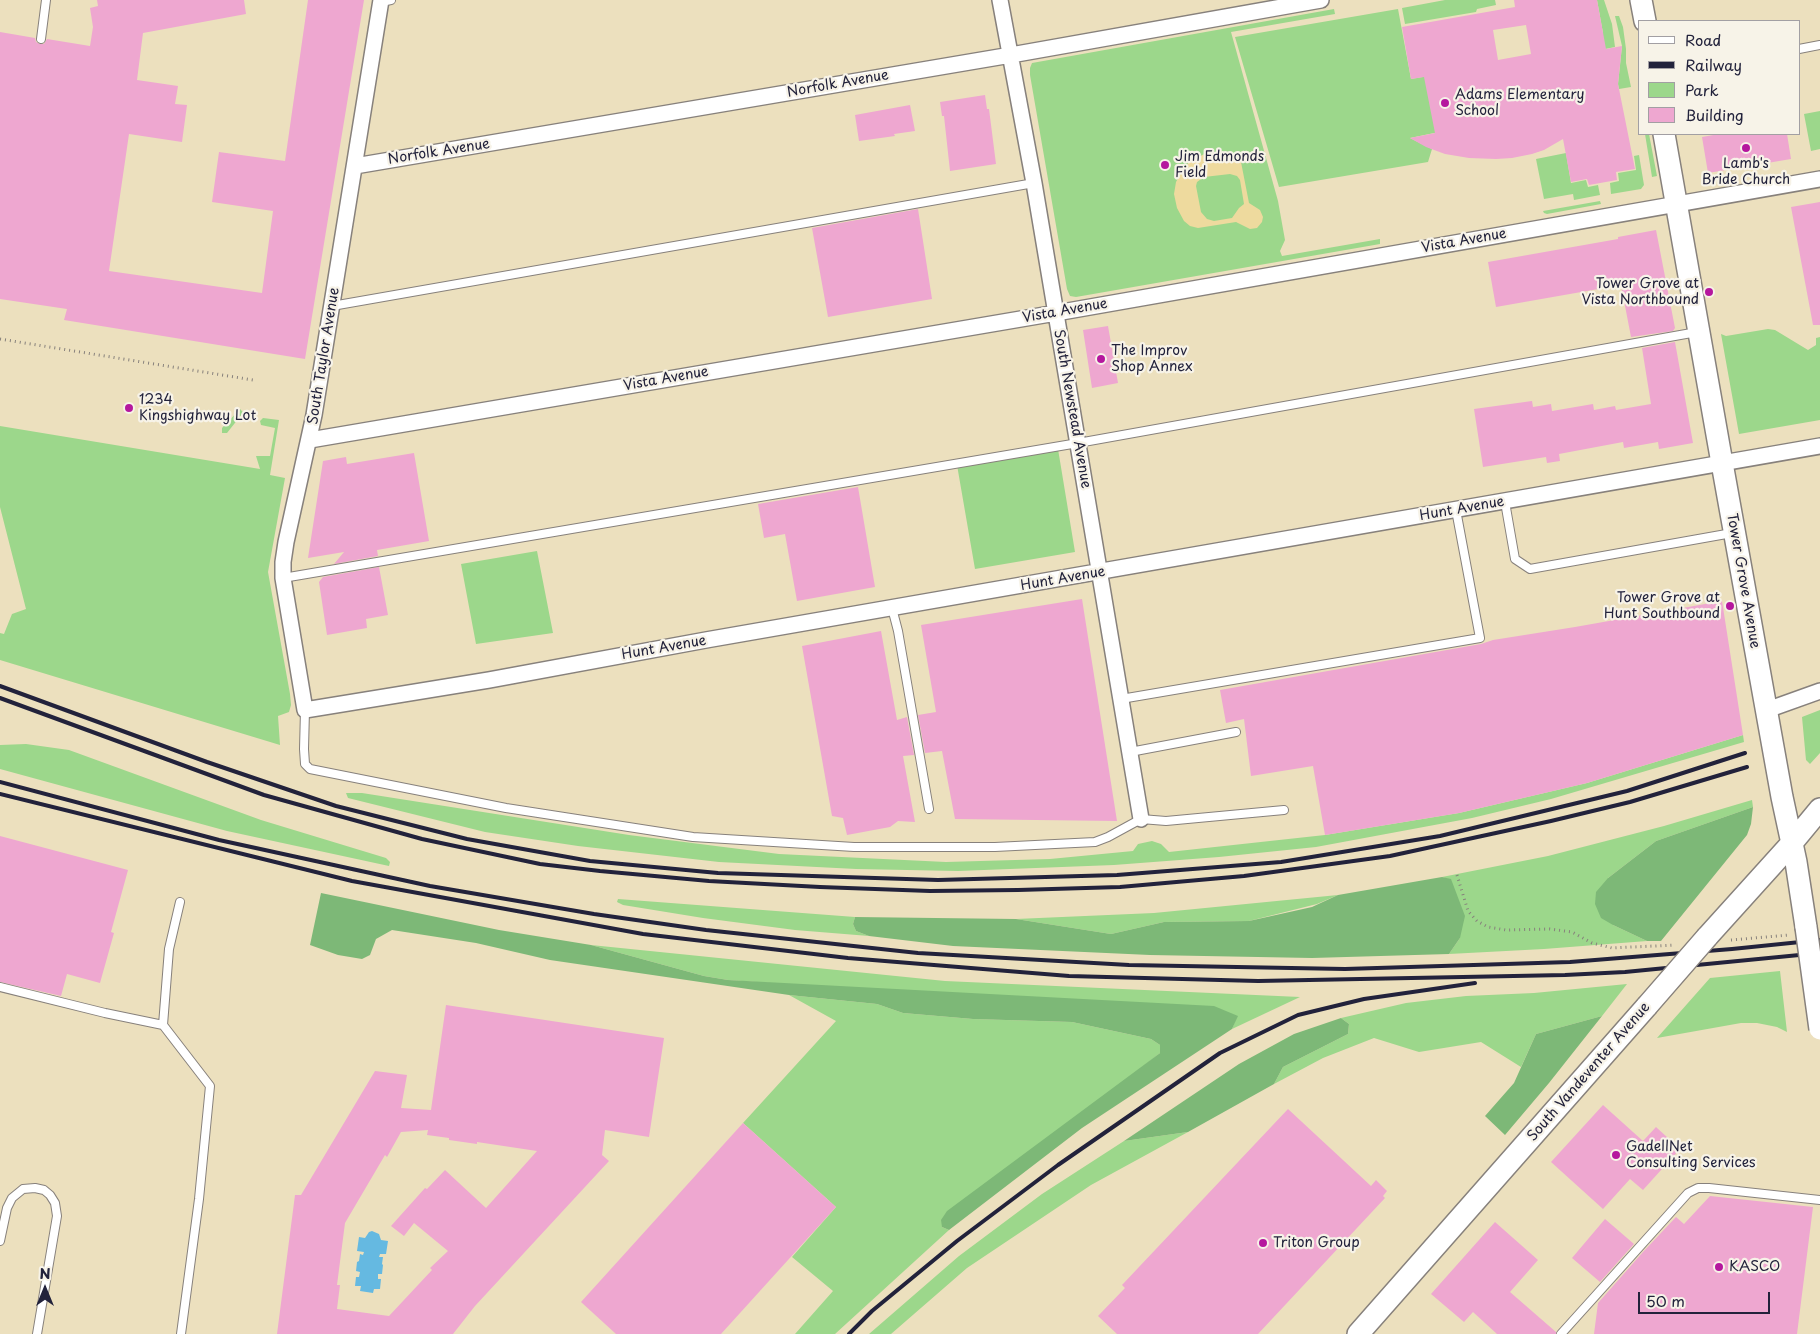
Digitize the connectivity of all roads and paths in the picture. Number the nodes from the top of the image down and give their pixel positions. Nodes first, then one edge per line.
1 (46, 0) edge
2 (384, 0) edge
3 (1000, 0) edge
4 (1321, 0) edge
5 (1641, 0) edge
6 (1645, 20) edge
7 (41, 39) dead end
8 (1820, 45) edge
9 (1800, 49) edge
10 (1011, 55) junction
11 (1664, 135) edge
12 (355, 166) junction
13 (1820, 178) edge
14 (1034, 183) junction
15 (1677, 204) junction
16 (332, 306) junction
17 (1056, 313) junction
18 (1699, 332) junction
19 (0, 339) edge
20 (253, 380) dead end
21 (310, 440) junction
22 (1078, 443) junction
23 (1820, 446) edge
24 (1722, 463) junction
25 (1505, 502) junction
26 (1456, 510) junction
27 (1734, 533) junction
28 (1099, 573) junction
29 (283, 578) junction
30 (892, 608) junction
31 (1820, 691) edge
32 (1121, 699) junction
33 (305, 710) junction
34 (1767, 710) junction
35 (1236, 732) dead end
36 (1130, 752) junction
37 (929, 809) dead end
38 (1820, 809) edge
39 (1284, 810) dead end
40 (1141, 819) junction
41 (1791, 844) junction
42 (1457, 875) dead end
43 (180, 902) dead end
44 (1798, 931) junction
45 (1715, 939) junction
46 (1683, 944) dead end
47 (0, 987) edge
48 (163, 1025) junction
49 (1820, 1029) edge
50 (1820, 1200) edge
51 (0, 1241) edge
52 (37, 1334) edge
53 (181, 1334) edge
54 (1358, 1334) edge
55 (1560, 1334) edge

1 - 7 lane
2 - 12 street, South Taylor Avenue
3 - 10 street, South Newstead Avenue
4 - 10 street, Norfolk Avenue
5 - 6 street
8 - 9 lane
10 - 12 street, Norfolk Avenue
10 - 14 street, South Newstead Avenue
11 - 15 street, Tower Grove Avenue
12 - 16 street, South Taylor Avenue
13 - 15 street, Vista Avenue
14 - 16 lane
14 - 17 street, South Newstead Avenue
15 - 17 street, Vista Avenue
15 - 18 street, Tower Grove Avenue
16 - 21 street, South Taylor Avenue
17 - 21 street, Vista Avenue
17 - 22 street, South Newstead Avenue
18 - 22 lane
18 - 24 street, Tower Grove Avenue
19 - 20 path
21 - 29 street, South Taylor Avenue
22 - 28 street, South Newstead Avenue
22 - 29 lane
23 - 24 street, Hunt Avenue
24 - 25 street, Hunt Avenue
24 - 27 street, Tower Grove Avenue
25 - 26 street, Hunt Avenue
25 - 27 lane
26 - 28 street, Hunt Avenue
26 - 32 lane
27 - 34 street, Tower Grove Avenue
28 - 30 street, Hunt Avenue
28 - 32 street, South Newstead Avenue
29 - 33 street, South Taylor Avenue
30 - 33 street, Hunt Avenue
30 - 37 lane
31 - 34 street
32 - 36 street, South Newstead Avenue
33 - 40 lane
34 - 41 street, Tower Grove Avenue
35 - 36 lane
36 - 40 street, South Newstead Avenue
38 - 41 street, South Vandeventer Avenue
39 - 40 lane
41 - 44 street, Tower Grove Avenue
41 - 45 street, South Vandeventer Avenue
42 - 46 path
43 - 48 lane
44 - 45 path
44 - 49 street, Tower Grove Avenue, bridge
45 - 54 street, South Vandeventer Avenue, bridge
47 - 48 lane
48 - 53 lane
50 - 55 lane
51 - 52 lane

